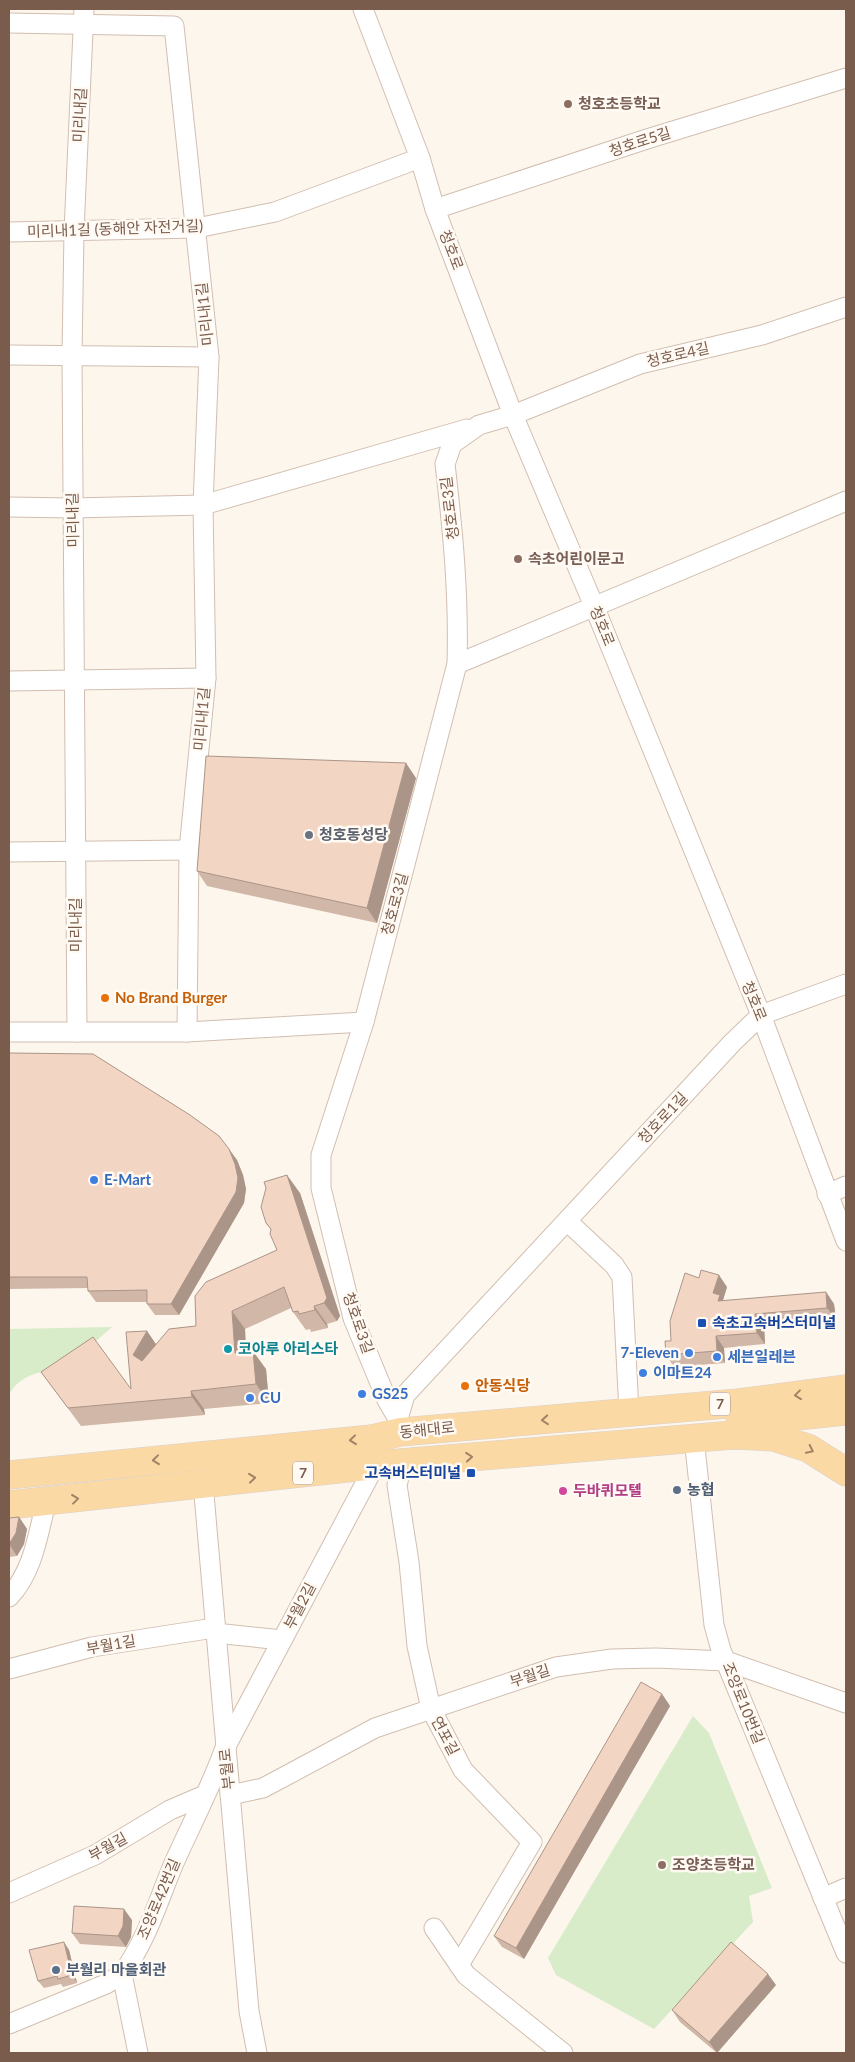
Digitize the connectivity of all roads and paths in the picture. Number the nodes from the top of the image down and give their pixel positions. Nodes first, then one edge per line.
1 (363, 9) edge
2 (84, 16) edge
3 (9, 23) edge
4 (846, 78) edge
5 (420, 158) junction
6 (436, 209) junction
7 (197, 228) junction
8 (74, 231) junction
9 (9, 232) edge
10 (846, 307) edge
11 (9, 355) edge
12 (72, 356) junction
13 (209, 357) junction
14 (513, 414) junction
15 (479, 425) junction
16 (846, 501) edge
17 (203, 505) junction
18 (9, 507) edge
19 (72, 508) junction
20 (594, 606) junction
21 (457, 664) junction
22 (206, 678) junction
23 (75, 680) junction
24 (9, 681) edge
25 (189, 850) junction
26 (76, 851) junction
27 (9, 852) edge
28 (846, 984) edge
29 (761, 1015) junction
30 (364, 1022) junction
31 (9, 1032) edge
32 (77, 1032) junction
33 (187, 1032) junction
34 (846, 1186) edge
35 (827, 1194) junction
36 (568, 1222) junction
37 (846, 1241) edge
38 (846, 1389) edge
39 (846, 1411) edge
40 (629, 1412) junction
41 (399, 1426) junction
42 (694, 1438) junction
43 (606, 1445) junction
44 (403, 1462) junction
45 (375, 1465) junction
46 (846, 1472) edge
47 (9, 1475) edge
48 (203, 1483) junction
49 (46, 1502) junction
50 (9, 1505) edge
51 (9, 1597) edge
52 (215, 1630) junction
53 (282, 1640) junction
54 (726, 1662) junction
55 (9, 1669) edge
56 (846, 1702) edge
57 (431, 1709) junction
58 (225, 1748) junction
59 (205, 1795) junction
60 (230, 1795) junction
61 (846, 1888) edge
62 (9, 1893) edge
63 (823, 1898) junction
64 (434, 1928) dead end
65 (846, 1953) edge
66 (459, 1965) junction
67 (122, 1974) junction
68 (9, 2024) edge
69 (138, 2053) edge
70 (257, 2053) edge
71 (563, 2053) edge

1 - 5 street, 청호로
2 - 3 street
2 - 7 street, 미리내1길
2 - 8 street, 미리내길
4 - 6 street, 청호로5길
5 - 6 street, 청호로
5 - 7 street, 미리내1길 (동해안 자전거길)
6 - 14 street, 청호로
7 - 8 street, 미리내1길 (동해안 자전거길)
7 - 13 street, 미리내1길
8 - 9 street, 미리내1길 (동해안 자전거길)
8 - 12 street, 미리내길
10 - 14 street, 청호로4길
11 - 12 street
12 - 13 street
12 - 19 street, 미리내길
13 - 17 street, 미리내1길
14 - 15 street, 청호로3길
14 - 20 street, 청호로
15 - 17 street
15 - 21 street, 청호로3길
16 - 20 street
17 - 19 street
17 - 22 street, 미리내1길
18 - 19 street
19 - 23 street, 미리내길
20 - 21 street
20 - 29 street, 청호로
21 - 30 street, 청호로3길
22 - 23 street
22 - 25 street, 미리내1길
23 - 24 street
23 - 26 street, 미리내길
25 - 26 street
25 - 33 street, 미리내1길
26 - 27 street
26 - 32 street, 미리내길
28 - 29 street
29 - 35 street, 청호로
29 - 36 street, 청호로1길
30 - 33 street
30 - 41 street, 청호로3길
31 - 32 street
32 - 33 street
34 - 35 street
35 - 37 street, 청호로
36 - 40 street
36 - 41 street, 청호로1길
38 -> 40 main road, 동해대로 / 7
39 - 43 main road, 동해대로 / 7
40 -> 41 main road, 동해대로 / 7
41 - 44 main road
41 -> 47 main road, 동해대로 / 7
42 - 43 main road, 동해대로 / 7
42 -> 46 main road, 동해대로 / 7
42 - 54 street, 조양로10번길
44 -> 43 main road, 동해대로 / 7
44 - 45 main road, 동해대로 / 7
44 - 57 street, 연포길
48 -> 45 main road, 동해대로 / 7
45 - 53 street, 부월2길
49 -> 48 main road, 동해대로 / 7
48 - 52 street, 부월로
49 - 50 main road, 동해대로 / 7
49 - 51 street
52 - 53 street, 부월1길
52 - 55 street, 부월1길
52 - 58 street, 부월로
53 - 58 street, 부월2길
54 - 56 street, 부월길
54 - 57 street, 부월길
54 - 63 street, 조양로10번길
57 - 60 street, 부월길
57 - 66 street, 연포길
58 - 59 street, 조양로42번길
58 - 60 street, 부월로
59 - 62 street, 부월길
59 - 67 street, 조양로42번길
60 - 70 street, 부월로
61 - 63 street
63 - 65 street, 조양로10번길
64 - 66 street
66 - 71 street
67 - 68 street
67 - 69 street

